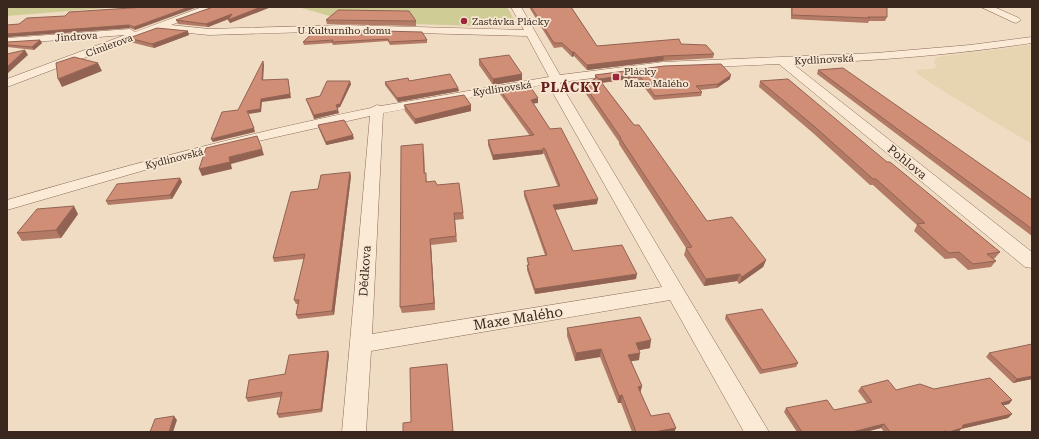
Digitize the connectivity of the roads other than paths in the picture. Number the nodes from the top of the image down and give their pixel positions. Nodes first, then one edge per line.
1 (211, 7) edge
2 (516, 7) edge
3 (986, 7) edge
4 (1016, 20) dead end
5 (157, 27) junction
6 (144, 32) junction
7 (531, 33) junction
8 (1032, 40) edge
9 (7, 41) edge
10 (782, 61) junction
11 (555, 80) junction
12 (7, 83) edge
13 (378, 109) junction
14 (7, 205) edge
15 (1032, 262) edge
16 (676, 292) junction
17 (360, 344) junction
18 (354, 432) edge
19 (757, 432) edge

1 - 5 street, Cimlerova
2 - 7 street
3 - 4 street
5 - 6 street, Cimlerova
5 - 7 street, U Kulturního domu
6 - 9 street, Jindrova
6 - 12 street, Cimlerova
7 - 11 street
8 - 10 street, Kydlinovská
10 - 11 street, Kydlinovská
10 - 15 street, Pohlova
11 - 13 street, Kydlinovská
11 - 16 street
13 - 14 street, Kydlinovská
13 - 17 street, Dědkova
16 - 17 street, Maxe Malého
16 - 19 street
17 - 18 street, Dědkova

